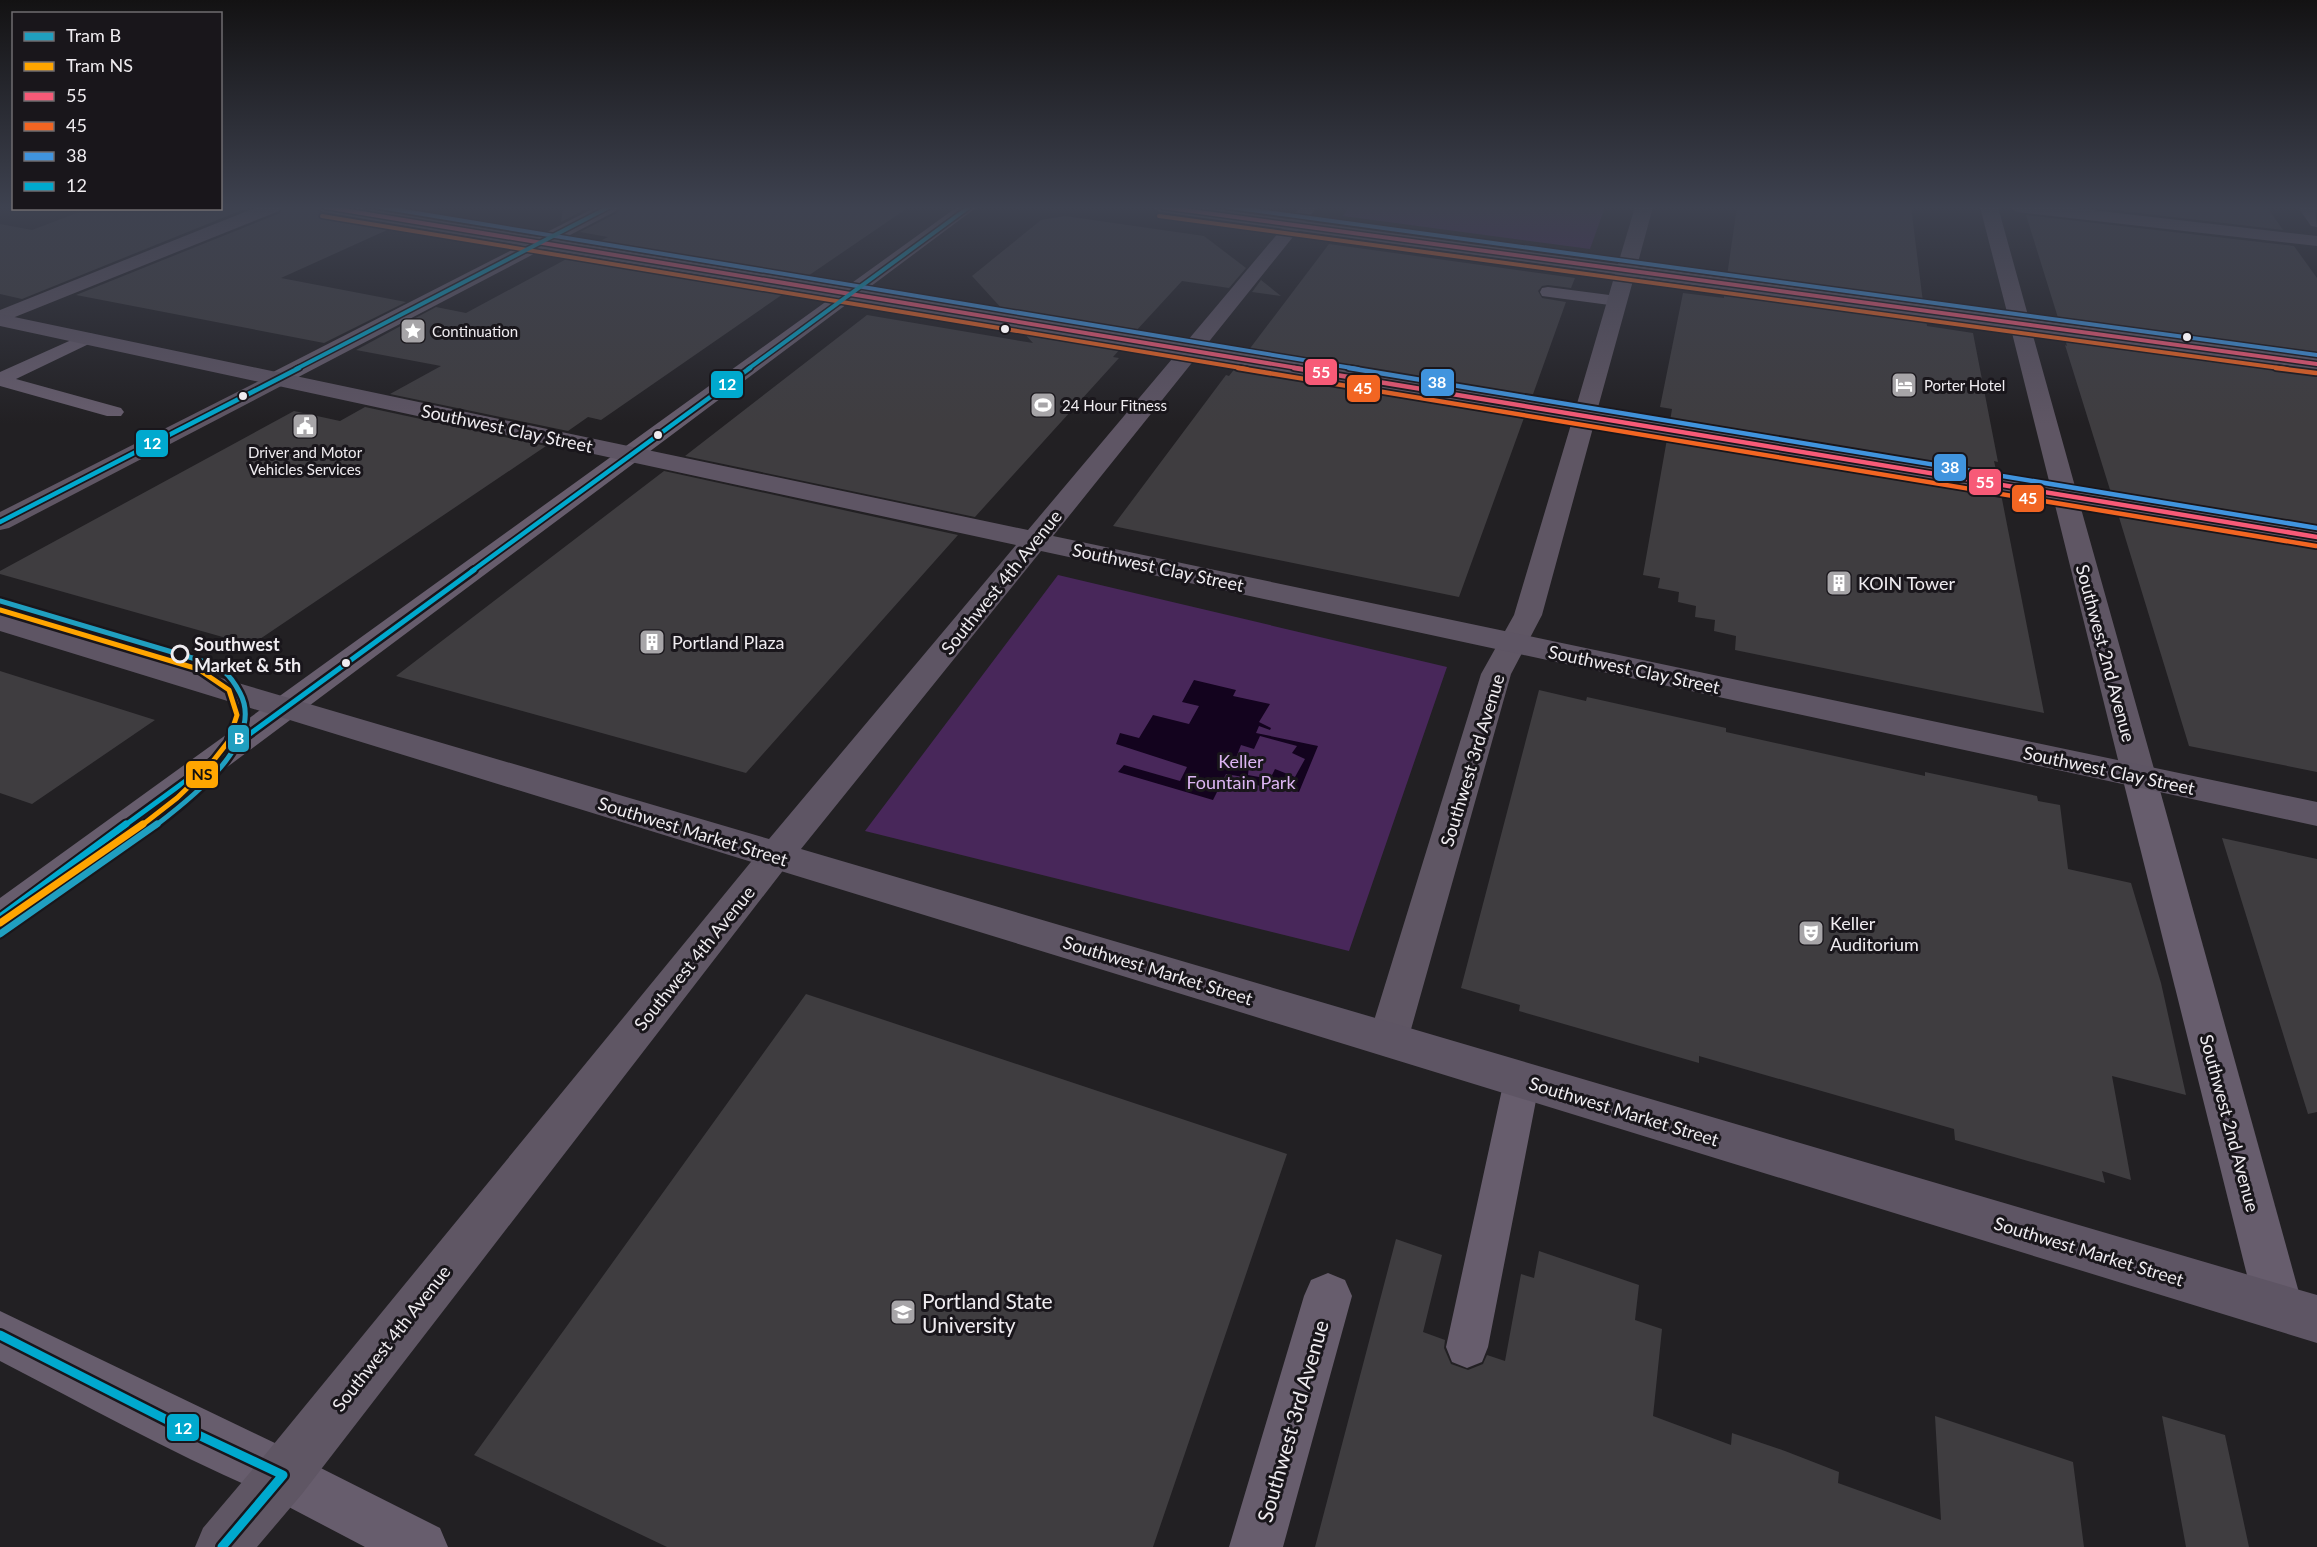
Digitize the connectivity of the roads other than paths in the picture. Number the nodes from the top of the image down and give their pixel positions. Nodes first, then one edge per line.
1 (97, 279) edge
2 (470, 279) edge
3 (760, 279) edge
4 (870, 279) edge
5 (1250, 279) edge
6 (1623, 279) edge
7 (1693, 279) edge
8 (2008, 279) edge
9 (1548, 292) dead end
10 (850, 294) junction
11 (1617, 301) junction
12 (0, 319) edge
13 (2020, 324) junction
14 (87, 338) junction
15 (1191, 351) junction
16 (2317, 364) edge
17 (0, 379) edge
18 (277, 379) junction
19 (114, 412) dead end
20 (1584, 416) junction
21 (631, 454) junction
22 (2065, 496) junction
23 (0, 522) edge
24 (2317, 537) edge
25 (1035, 541) junction
26 (0, 622) edge
27 (1513, 642) junction
28 (285, 708) junction
29 (2139, 776) junction
30 (2317, 814) edge
31 (776, 855) junction
32 (0, 917) edge
33 (1388, 1040) junction
34 (1521, 1080) junction
35 (1328, 1296) dead end
36 (2298, 1313) edge
37 (0, 1335) edge
38 (1467, 1347) dead end
39 (284, 1474) junction
40 (222, 1547) edge
41 (421, 1547) edge
42 (1256, 1547) edge

1 - 12 main road
2 - 18 street
3 - 10 main road
4 - 10 street
5 - 15 main road, Southwest 4th Avenue
6 - 11 main road, Southwest 3rd Avenue
7 - 13 main road
8 - 13 main road, Southwest 2nd Avenue
9 - 11 lane
10 - 15 main road
10 - 21 street
11 - 20 main road, Southwest 3rd Avenue
12 - 14 main road, Southwest Clay Street
13 - 16 main road
13 - 22 main road, Southwest 2nd Avenue
14 - 17 lane
14 - 18 main road, Southwest Clay Street
15 - 20 main road
15 - 25 main road, Southwest 4th Avenue
17 - 19 lane
18 - 21 main road, Southwest Clay Street
18 - 23 main road
20 - 22 main road
20 - 27 main road, Southwest 3rd Avenue
21 - 25 main road, Southwest Clay Street
21 - 28 street
22 - 24 main road
22 - 29 main road, Southwest 2nd Avenue
25 - 27 main road, Southwest Clay Street
25 - 31 main road, Southwest 4th Avenue
26 - 28 main road, Southwest Market Street
27 - 29 main road, Southwest Clay Street
27 - 33 main road, Southwest 3rd Avenue
28 - 31 main road, Southwest Market Street
28 - 32 street
29 - 30 main road, Southwest Clay Street
29 - 36 street, Southwest 2nd Avenue
31 - 33 main road, Southwest Market Street
31 - 39 main road, Southwest 4th Avenue
33 - 34 main road, Southwest Market Street
34 - 36 main road, Southwest Market Street
34 - 38 lane
35 - 42 street, Southwest 3rd Avenue
37 - 39 street
39 - 40 main road, Southwest 4th Avenue
39 - 41 street

